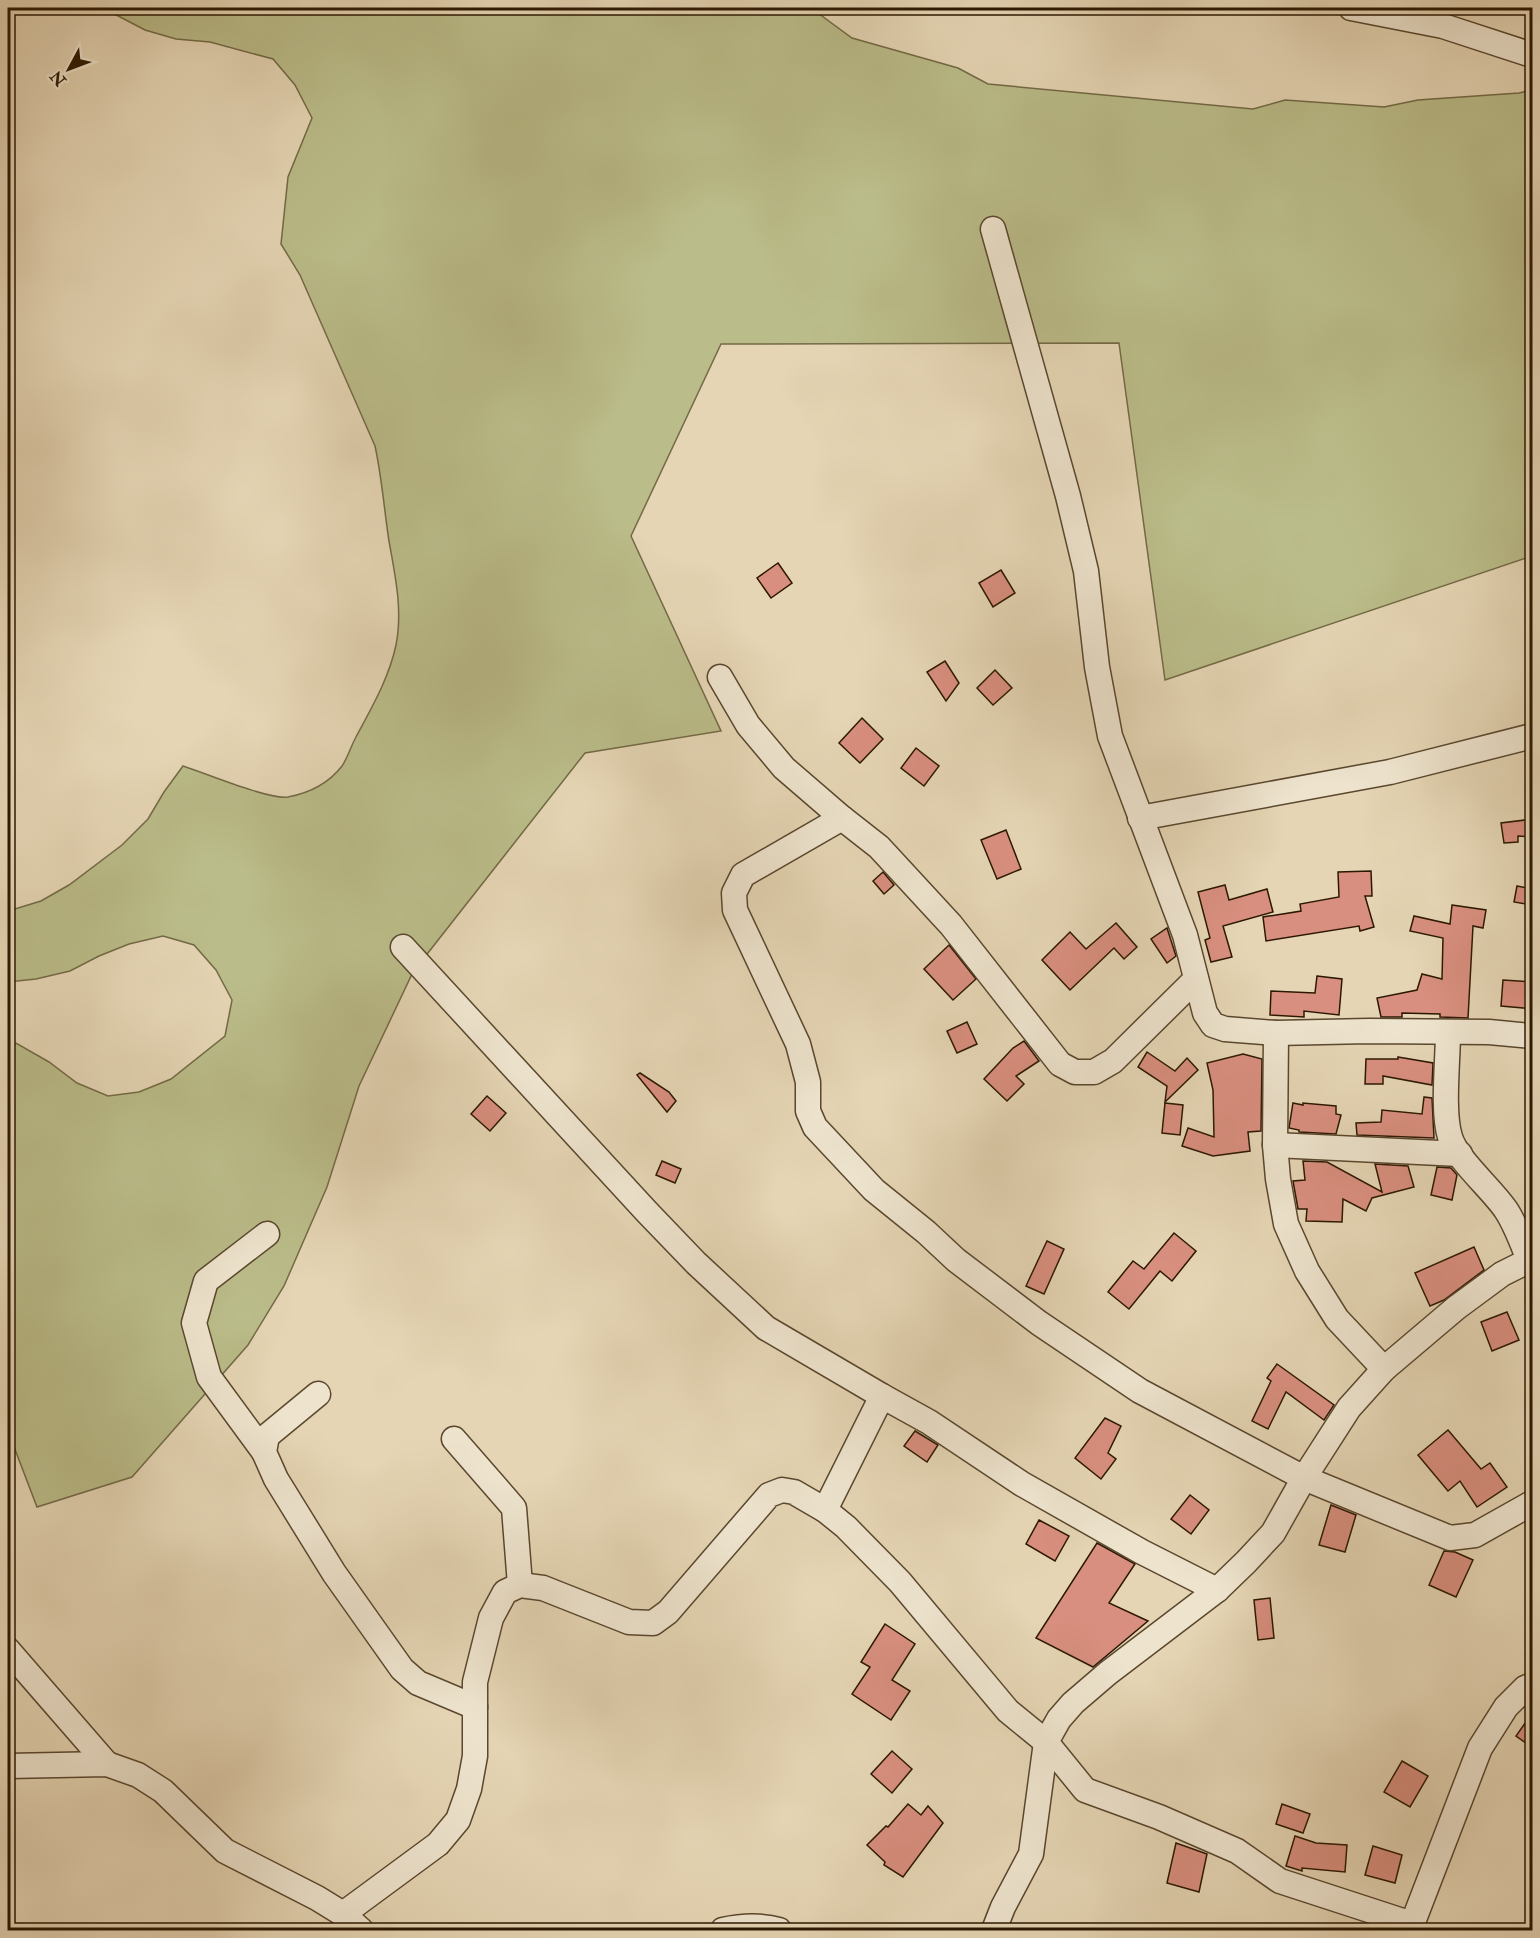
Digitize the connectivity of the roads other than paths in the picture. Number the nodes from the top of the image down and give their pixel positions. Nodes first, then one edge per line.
1 (1351, 8) edge
2 (1533, 55) edge
3 (993, 229) dead end
4 (720, 677) dead end
5 (1533, 736) edge
6 (842, 818) junction
7 (1140, 818) junction
8 (403, 947) dead end
9 (1196, 979) junction
10 (1448, 1032) junction
11 (1276, 1033) junction
12 (1533, 1036) edge
13 (1275, 1145) junction
14 (1460, 1154) junction
15 (267, 1234) dead end
16 (1531, 1259) edge
17 (1384, 1369) junction
18 (318, 1394) dead end
19 (882, 1396) junction
20 (454, 1439) dead end
21 (264, 1452) junction
22 (1304, 1478) junction
23 (1533, 1503) edge
24 (825, 1510) junction
25 (520, 1585) junction
26 (1217, 1590) junction
27 (8, 1650) edge
28 (1533, 1685) edge
29 (475, 1707) junction
30 (1046, 1742) junction
31 (107, 1764) junction
32 (8, 1767) edge
33 (343, 1914) junction
34 (1411, 1927) edge
35 (361, 1930) edge
36 (723, 1930) edge
37 (779, 1930) edge
38 (994, 1930) edge

1 - 2 street
3 - 7 street
4 - 6 street
5 - 7 street
6 - 9 street
6 - 22 street
7 - 9 street
8 - 19 street
9 - 11 street
10 - 11 street
10 - 12 street
10 - 14 street
11 - 13 street
13 - 14 street
13 - 17 street
14 - 16 street
15 - 21 street
16 - 17 street
17 - 22 street
18 - 21 street
19 - 24 street
19 - 26 street
20 - 25 street
21 - 29 street
22 - 23 street
22 - 26 street
24 - 25 street
24 - 30 street
25 - 29 street
26 - 30 street
27 - 31 street
28 - 34 street
29 - 33 street
30 - 34 street
30 - 38 street
31 - 32 street
31 - 33 street
33 - 35 street
36 - 37 street

